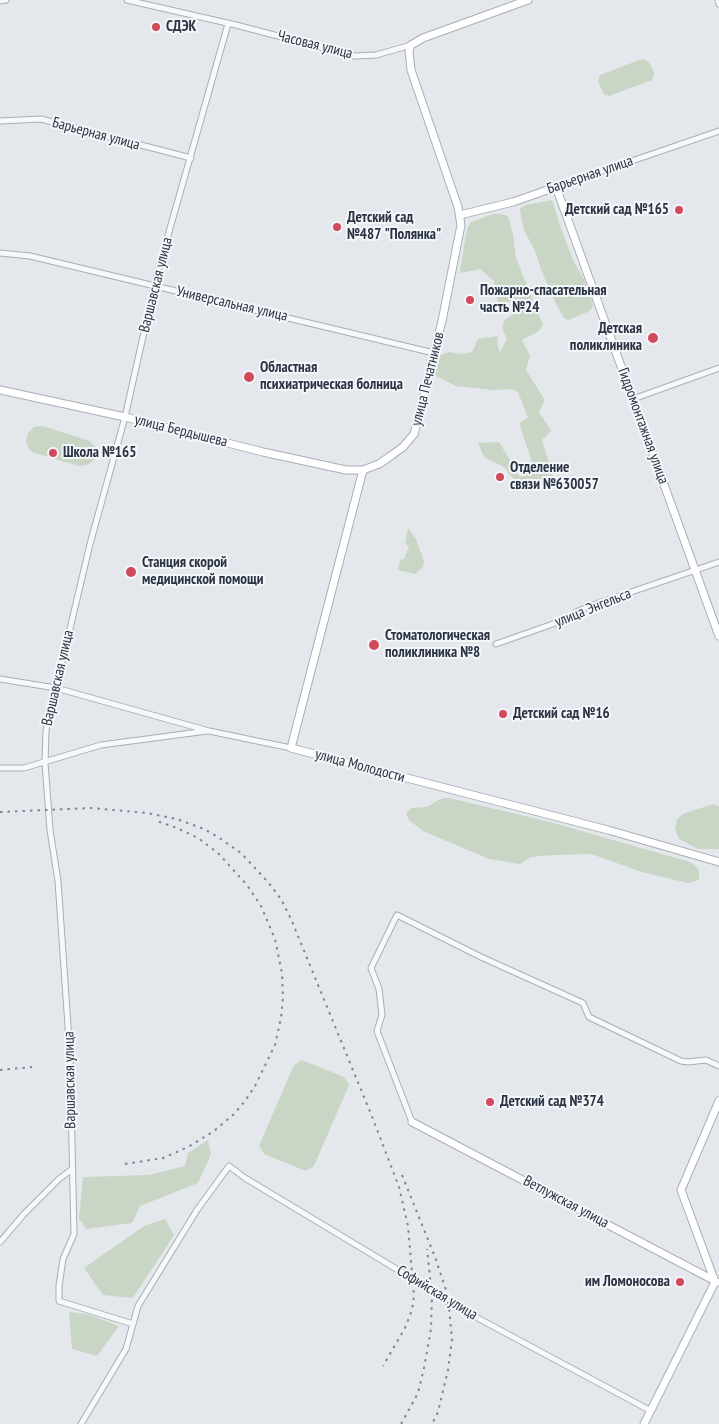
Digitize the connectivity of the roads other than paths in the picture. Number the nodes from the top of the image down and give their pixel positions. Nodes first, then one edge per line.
1 (6, 0) edge
2 (127, 0) edge
3 (528, 0) edge
4 (718, 0) edge
5 (0, 1) edge
6 (719, 4) edge
7 (228, 24) junction
8 (411, 44) junction
9 (0, 121) edge
10 (719, 131) edge
11 (191, 158) junction
12 (556, 187) junction
13 (460, 215) junction
14 (0, 253) edge
15 (155, 286) junction
16 (434, 353) junction
17 (719, 368) edge
18 (0, 390) edge
19 (633, 399) junction
20 (125, 417) junction
21 (363, 470) junction
22 (719, 562) edge
23 (695, 570) junction
24 (719, 636) edge
25 (496, 644) dead end
26 (0, 679) edge
27 (56, 688) junction
28 (210, 731) junction
29 (291, 748) junction
30 (45, 763) junction
31 (0, 768) edge
32 (719, 862) edge
33 (719, 1066) edge
34 (719, 1101) edge
35 (412, 1122) joint
36 (71, 1170) junction
37 (0, 1242) edge
38 (717, 1282) edge
39 (133, 1324) junction
40 (651, 1411) junction
41 (81, 1424) edge
42 (644, 1424) edge

1 - 5 street
2 - 7 street, Часовая улица
3 - 8 street, Часовая улица
4 - 6 street
7 - 8 street, Часовая улица
7 - 11 street, Варшавская улица
8 - 13 street, улица Печатников
9 - 11 street, Барьерная улица
10 - 12 street, Барьерная улица
11 - 15 street, Варшавская улица
12 - 13 street, Барьерная улица
12 - 19 street, Гидромонтажная улица
13 - 16 street, улица Печатников
14 - 15 street, Универсальная улица
15 - 16 street, Универсальная улица
15 - 20 street, Варшавская улица
16 - 21 street, улица Печатников
17 - 19 street
18 - 20 street, улица Бердышева
19 - 23 street, Гидромонтажная улица
20 - 21 street, улица Бердышева
20 - 27 street, Варшавская улица
21 - 29 street
22 - 23 street, улица Энгельса
23 - 24 street, Гидромонтажная улица
23 - 25 street, улица Энгельса
26 - 27 street, улица Молодости
27 - 28 street, улица Молодости
27 - 30 street, Варшавская улица
28 - 29 street, улица Молодости
28 - 30 street
29 - 32 street, улица Молодости
30 - 31 street
30 - 36 street, Варшавская улица
33 - 35 street
34 - 38 street
35 - 38 street, Ветлужская улица
36 - 37 street
36 - 39 street, Варшавская улица
38 - 40 street
39 - 40 street, Софийская улица
39 - 41 street
40 - 42 street

